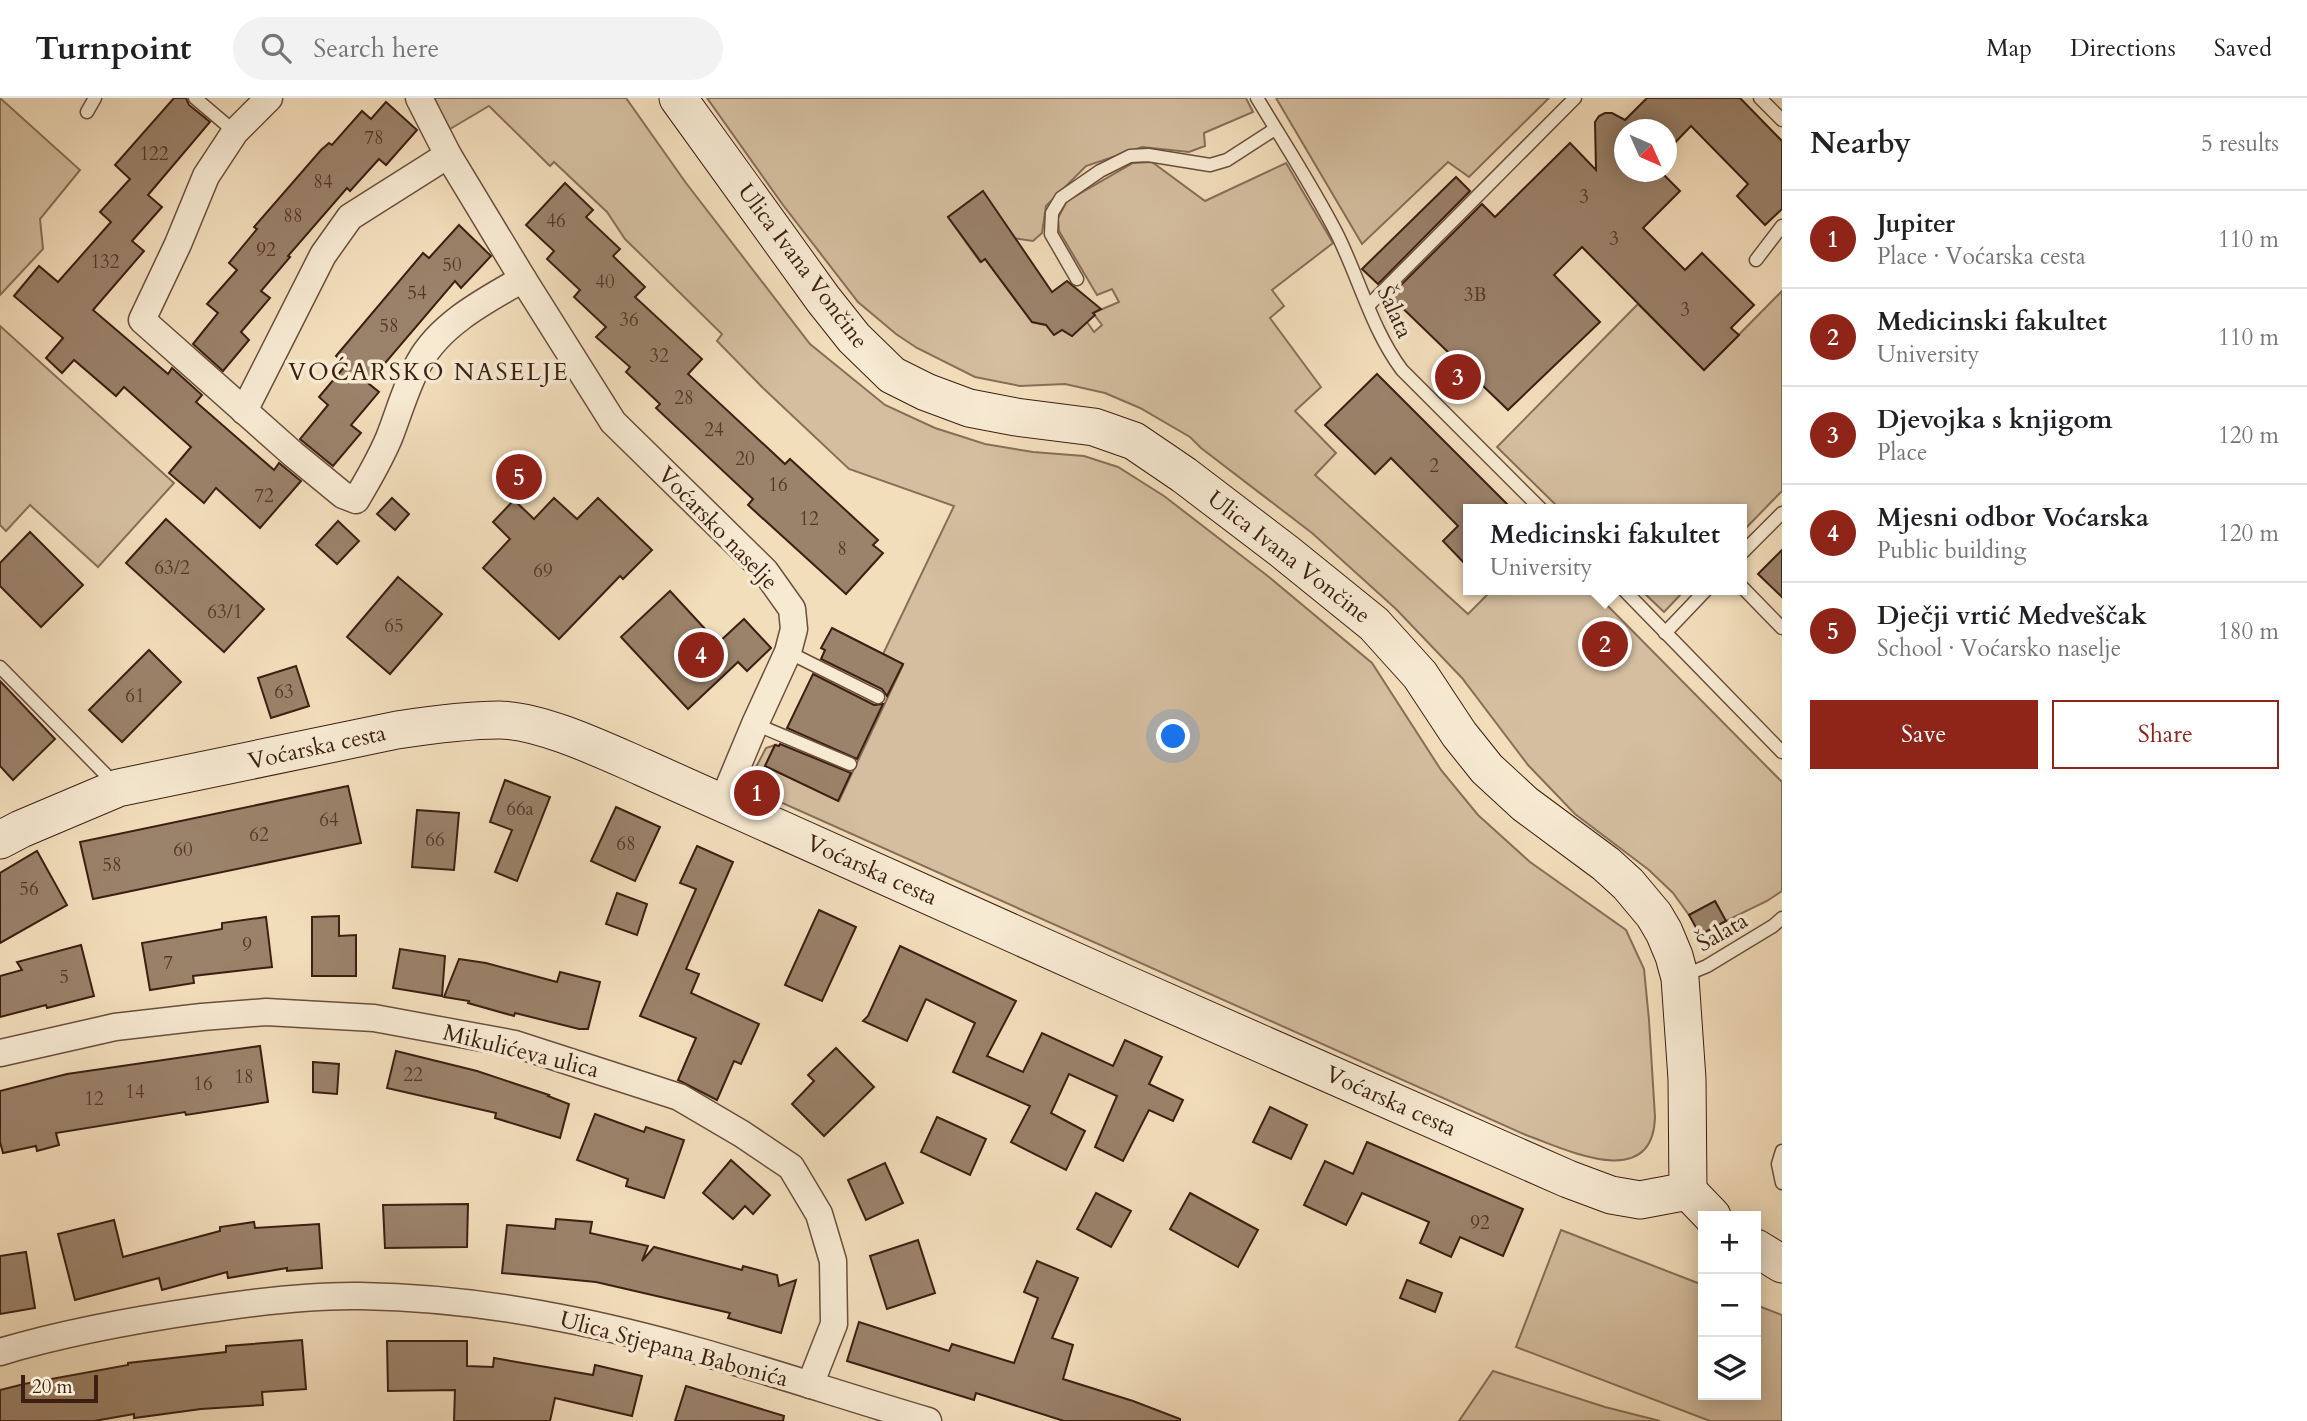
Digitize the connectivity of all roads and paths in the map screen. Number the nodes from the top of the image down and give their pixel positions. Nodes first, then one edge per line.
1 (94, 98) edge
2 (195, 98) edge
3 (269, 98) edge
4 (419, 98) edge
5 (678, 98) edge
6 (1257, 98) edge
7 (1575, 98) edge
8 (1760, 98) edge
9 (87, 112) dead end
10 (1782, 120) edge
11 (1275, 129) junction
12 (235, 132) junction
13 (448, 155) junction
14 (1782, 226) edge
15 (1756, 260) dead end
16 (523, 279) junction
17 (1077, 279) dead end
18 (1368, 305) junction
19 (244, 411) junction
20 (1536, 504) edge
21 (1782, 513) edge
22 (1747, 547) edge
23 (1747, 593) edge
24 (1629, 595) edge
25 (1701, 595) edge
26 (1782, 628) edge
27 (1665, 633) junction
28 (788, 652) junction
29 (0, 667) edge
30 (878, 697) dead end
31 (755, 724) junction
32 (1782, 752) edge
33 (850, 764) dead end
34 (118, 788) junction
35 (722, 803) junction
36 (0, 840) edge
37 (1782, 918) edge
38 (1680, 978) junction
39 (0, 1053) edge
40 (1782, 1151) edge
41 (1782, 1183) edge
42 (1700, 1204) edge
43 (1761, 1251) edge
44 (1782, 1264) edge
45 (0, 1352) edge
46 (810, 1385) junction
47 (928, 1421) edge

1 - 9 lane
2 - 12 lane
3 - 12 street
4 - 13 street, Voćarsko naselje
5 - 38 street, Ulica Ivana Vončine
6 - 11 lane, Šalata
7 - 18 lane
8 - 10 lane
11 - 17 lane
11 - 18 lane, Šalata
12 - 19 street
13 - 16 street, Voćarsko naselje
13 - 19 street
14 - 15 lane
16 - 19 street
16 - 28 street, Voćarsko naselje
18 - 20 lane, Šalata
21 - 22 lane
23 - 26 lane
24 - 27 lane
25 - 27 lane
27 - 32 lane
28 - 30 lane
28 - 31 street, Voćarsko naselje
29 - 34 lane
31 - 33 lane
31 - 35 street, Voćarsko naselje
34 - 35 street, Voćarska cesta
34 - 36 street, Voćarska cesta
35 - 42 street, Voćarska cesta
37 - 38 lane, Šalata
38 - 42 street, Ulica Ivana Vončine
39 - 46 street, Mikulićeva ulica
40 - 41 lane
43 - 44 street
45 - 46 street, Ulica Stjepana Babonića
46 - 47 street, Ulica Stjepana Babonića

